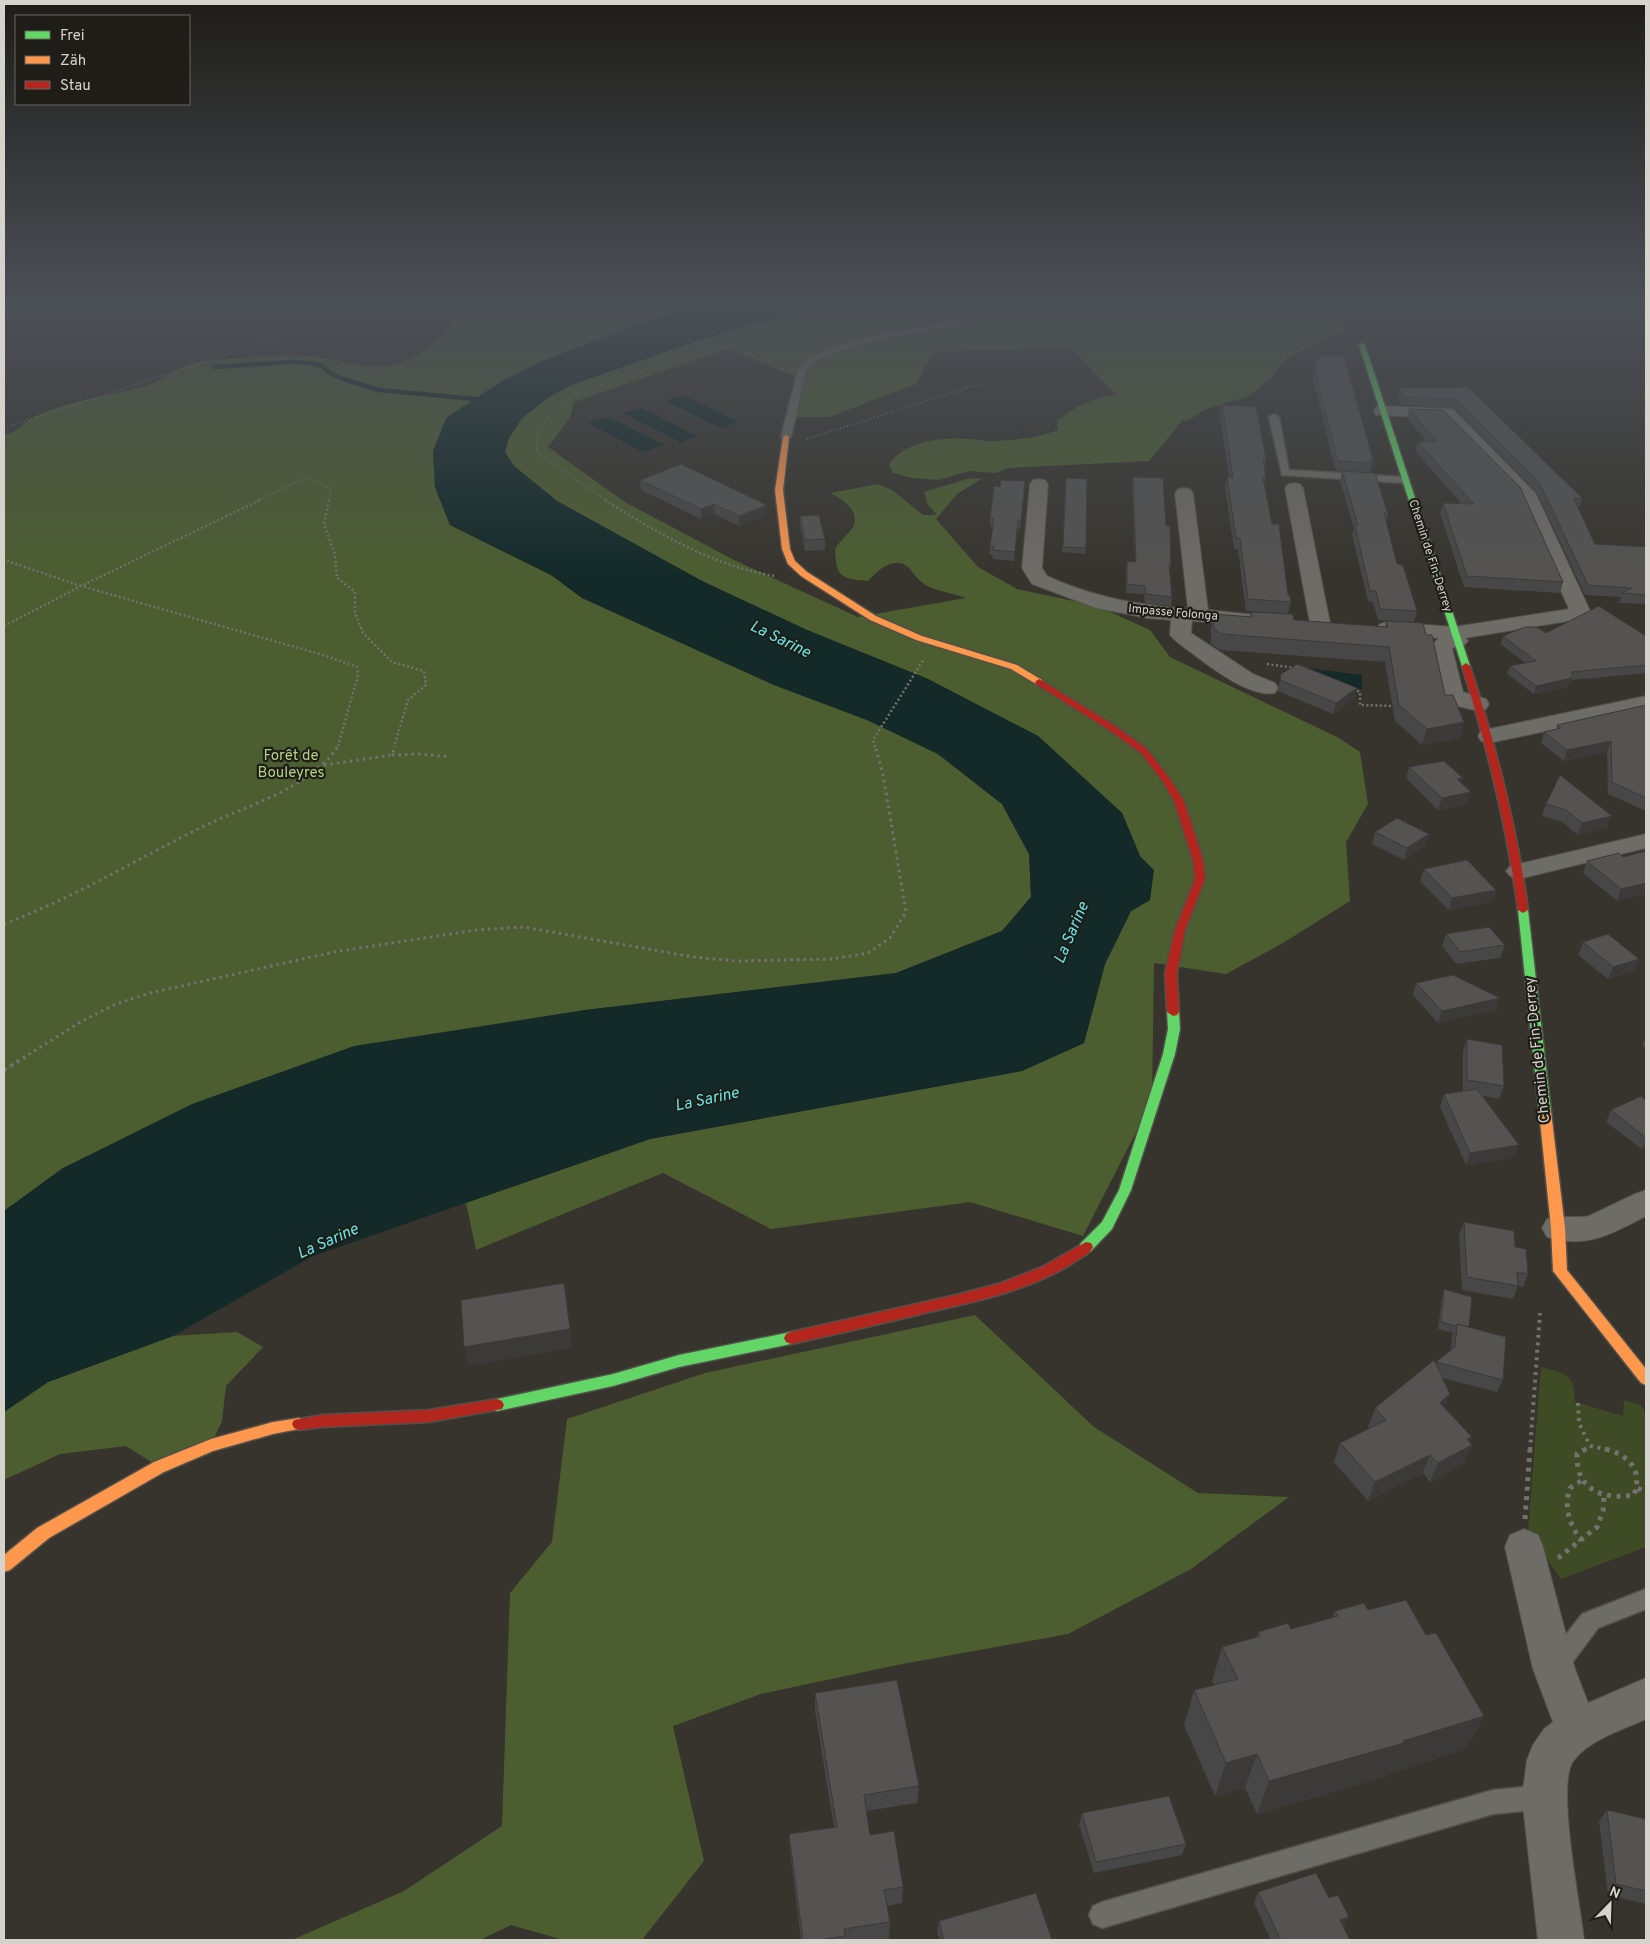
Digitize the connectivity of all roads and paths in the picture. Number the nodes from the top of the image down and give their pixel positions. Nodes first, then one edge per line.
1 (102, 396) edge
2 (574, 396) edge
3 (796, 396) edge
4 (942, 396) edge
5 (1377, 396) edge
6 (1382, 411) junction
7 (1274, 417) dead end
8 (4, 428) edge
9 (786, 438) joint
10 (784, 450) junction
11 (1405, 480) junction
12 (1039, 484) dead end
13 (1294, 488) dead end
14 (1184, 493) dead end
15 (4, 557) edge
16 (804, 574) junction
17 (81, 586) junction
18 (1191, 615) junction
19 (1273, 620) edge
20 (1320, 623) edge
21 (4, 626) edge
22 (1368, 627) edge
23 (1456, 637) junction
24 (920, 666) dead end
25 (1300, 668) edge
26 (1244, 678) junction
27 (1267, 688) dead end
28 (1351, 688) edge
29 (1646, 703) edge
30 (1478, 704) joint
31 (1396, 706) edge
32 (1489, 736) junction
33 (392, 755) junction
34 (450, 757) dead end
35 (323, 765) junction
36 (1646, 841) edge
37 (1519, 871) junction
38 (4, 924) edge
39 (4, 1070) edge
40 (1646, 1202) edge
41 (1558, 1228) junction
42 (1540, 1313) dead end
43 (1646, 1379) edge
44 (1578, 1403) dead end
45 (1590, 1446) junction
46 (1581, 1481) junction
47 (1638, 1488) junction
48 (1646, 1493) edge
49 (1604, 1496) junction
50 (1581, 1541) junction
51 (1527, 1562) junction
52 (4, 1565) edge
53 (1646, 1598) edge
54 (1554, 1669) junction
55 (1646, 1698) edge
56 (1577, 1729) junction
57 (1544, 1797) junction
58 (1102, 1915) dead end
59 (1561, 1940) edge

1 - 8 path
2 - 16 path
3 - 9 lane
4 - 10 path
5 - 6 street, Chemin de Fin-Derrey
6 - 11 street, Chemin de Fin-Derrey
6 - 23 street, Chemin de Fin-Derrey
7 - 11 lane, Chemin de Fin-Derrey
9 - 10 street
10 - 16 street
11 - 23 street, Chemin de Fin-Derrey
12 - 18 street, Impasse Folonga
13 - 20 street
14 - 18 street
15 - 17 path
16 - 52 street
17 - 21 path
17 - 33 path
17 - 35 path
18 - 19 street, Impasse Folonga
18 - 26 street
22 - 23 street
23 - 30 street
24 - 39 path
25 - 26 path
26 - 27 street
28 - 31 path
29 - 32 street
30 - 32 street, Chemin de Fin-Derrey
32 - 37 street, Chemin de Fin-Derrey
33 - 34 path
33 - 35 path
35 - 38 path
36 - 37 street
37 - 41 street, Chemin de Fin-Derrey
40 - 41 street
41 - 43 street, Chemin de Fin-Derrey
42 - 51 path
44 - 45 path
45 - 46 path
45 - 47 path
46 - 49 path
46 - 50 path
47 - 48 path
47 - 49 path
49 - 50 path
50 - 51 path
51 - 54 street
53 - 54 lane
54 - 56 street
55 - 56 street
56 - 57 street
57 - 58 lane
57 - 59 street

